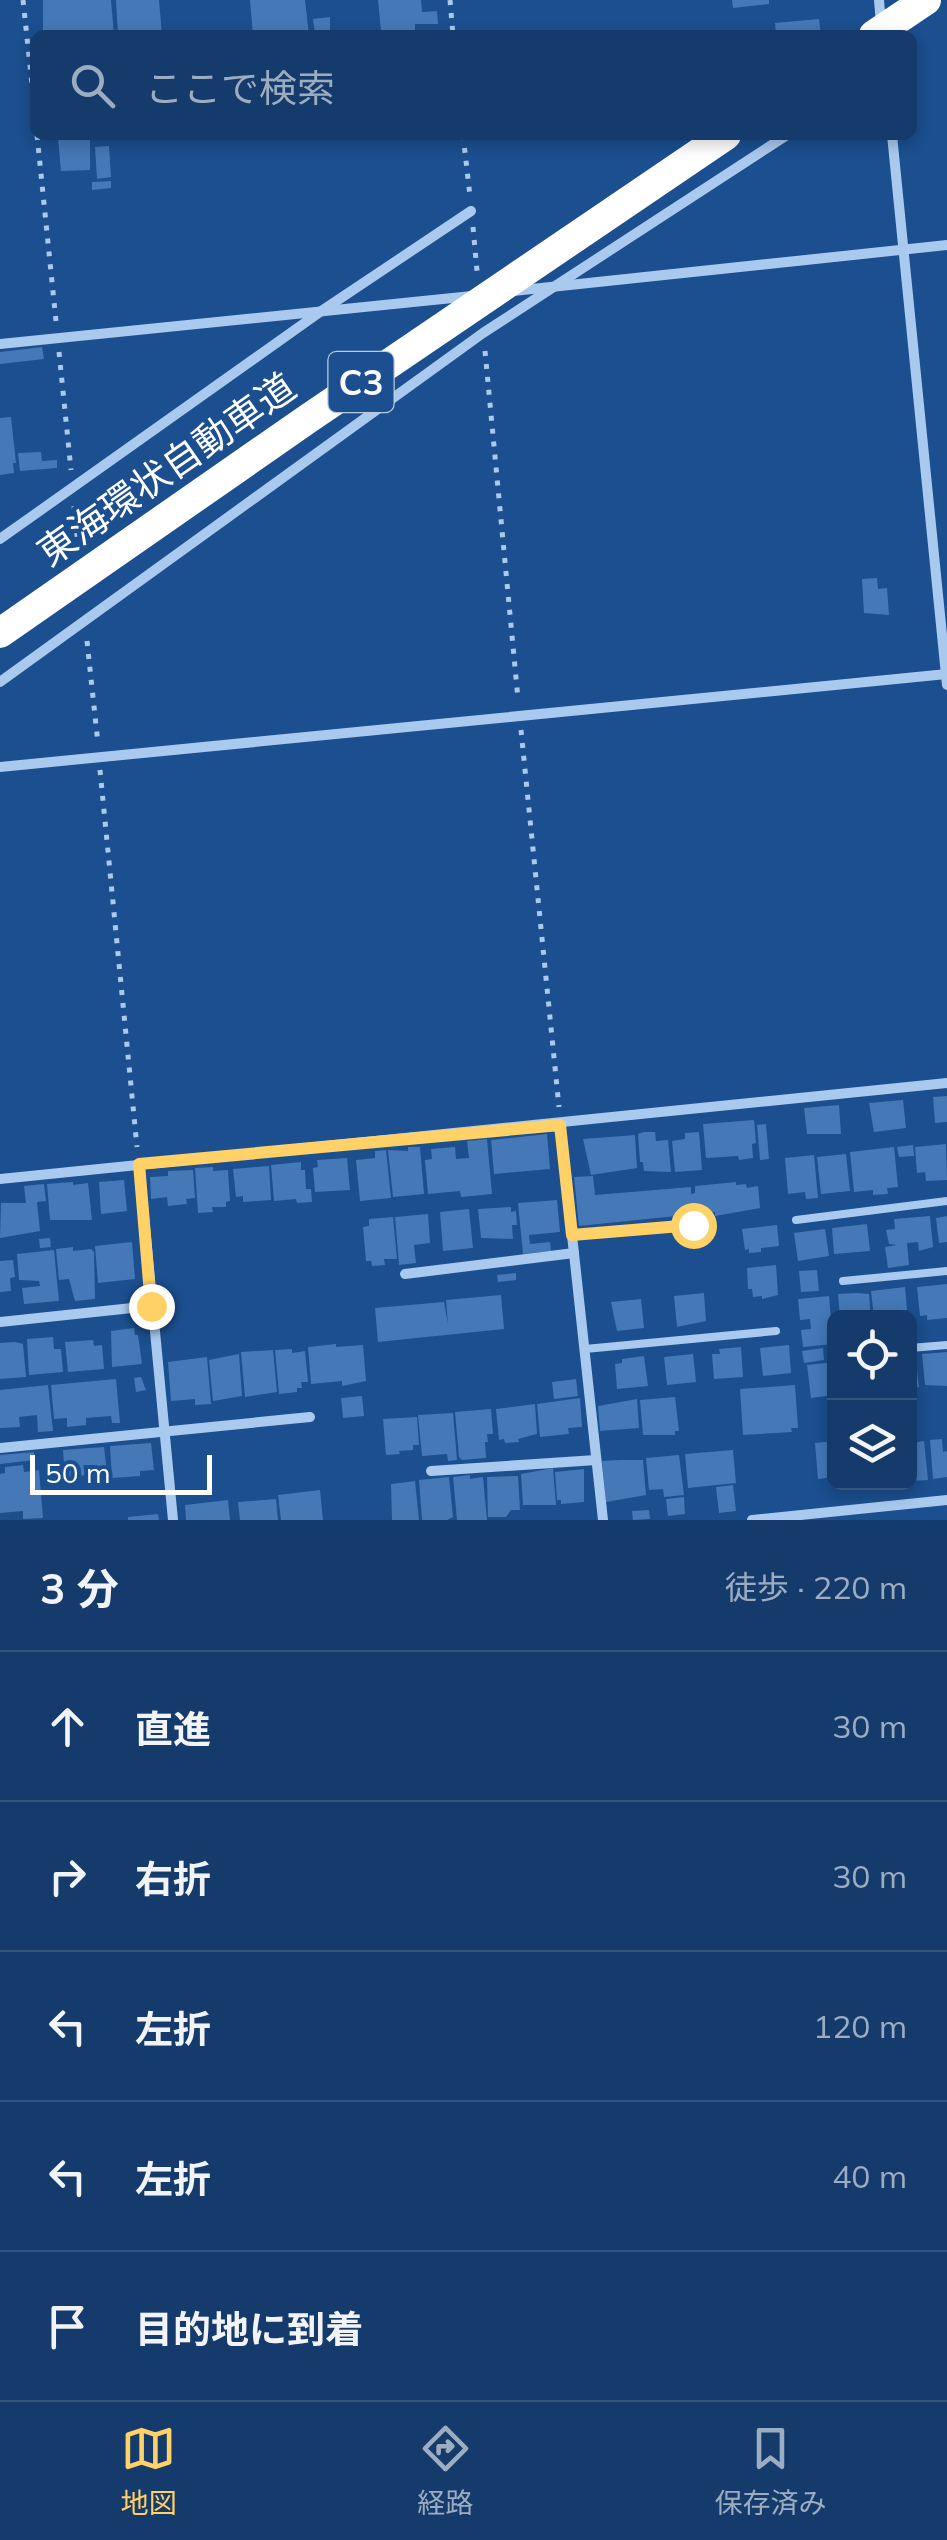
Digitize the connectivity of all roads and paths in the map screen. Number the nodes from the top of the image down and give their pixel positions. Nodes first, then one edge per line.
1 (24, 0) edge
2 (450, 0) edge
3 (878, 0) edge
4 (926, 0) edge
5 (453, 30) edge
6 (881, 30) edge
7 (881, 30) edge
8 (30, 62) edge
9 (38, 140) edge
10 (464, 140) edge
11 (719, 140) edge
12 (779, 140) edge
13 (893, 140) edge
14 (471, 211) junction
15 (947, 245) edge
16 (904, 248) junction
17 (554, 287) junction
18 (480, 295) junction
19 (320, 312) junction
20 (484, 333) junction
21 (58, 338) junction
22 (0, 344) edge
23 (72, 486) junction
24 (0, 539) edge
25 (80, 564) dead end
26 (86, 622) junction
27 (0, 633) edge
28 (946, 674) edge
29 (0, 682) edge
30 (947, 685) edge
31 (520, 715) junction
32 (99, 757) junction
33 (0, 767) edge
34 (947, 1083) edge
35 (560, 1125) junction
36 (139, 1164) junction
37 (0, 1180) edge
38 (947, 1202) edge
39 (796, 1220) dead end
40 (693, 1225) dead end
41 (572, 1235) junction
42 (574, 1253) junction
43 (947, 1272) edge
44 (405, 1274) dead end
45 (843, 1281) dead end
46 (151, 1306) junction
47 (0, 1322) edge
48 (776, 1331) dead end
49 (947, 1345) edge
50 (917, 1347) edge
51 (585, 1349) junction
52 (310, 1417) dead end
53 (164, 1431) junction
54 (0, 1448) edge
55 (596, 1460) junction
56 (431, 1470) dead end
57 (947, 1500) edge
58 (805, 1518) edge
59 (174, 1520) edge
60 (603, 1520) edge
61 (752, 1520) edge

1 - 8 path
2 - 5 path
3 - 6 street
4 - 7 highway, bridge
9 - 21 path
10 - 14 path
11 - 27 highway, 東海環状自動車道 / C3, bridge
12 - 17 street
13 - 16 street
14 - 18 path
14 - 19 street
15 - 16 street
16 - 17 street
16 - 28 street
17 - 18 street
17 - 20 street
18 - 19 street
19 - 21 street
19 - 23 street
20 - 26 street
20 - 31 path
21 - 22 street
21 - 23 path
23 - 24 street
23 - 25 path
26 - 29 street
26 - 32 path
28 - 30 street
28 - 31 street
31 - 32 street
31 - 35 path
32 - 33 street
32 - 36 path
34 - 35 street
35 - 36 street
35 - 41 street
36 - 37 street
36 - 46 street
38 - 39 lane
40 - 41 street
41 - 42 street
42 - 44 street
42 - 51 street
43 - 45 lane
46 - 47 street
46 - 53 street
48 - 51 lane
49 - 50 lane
51 - 55 street
52 - 53 street
53 - 54 street
53 - 59 street
55 - 56 street
55 - 60 street
57 - 58 street
58 - 61 street

